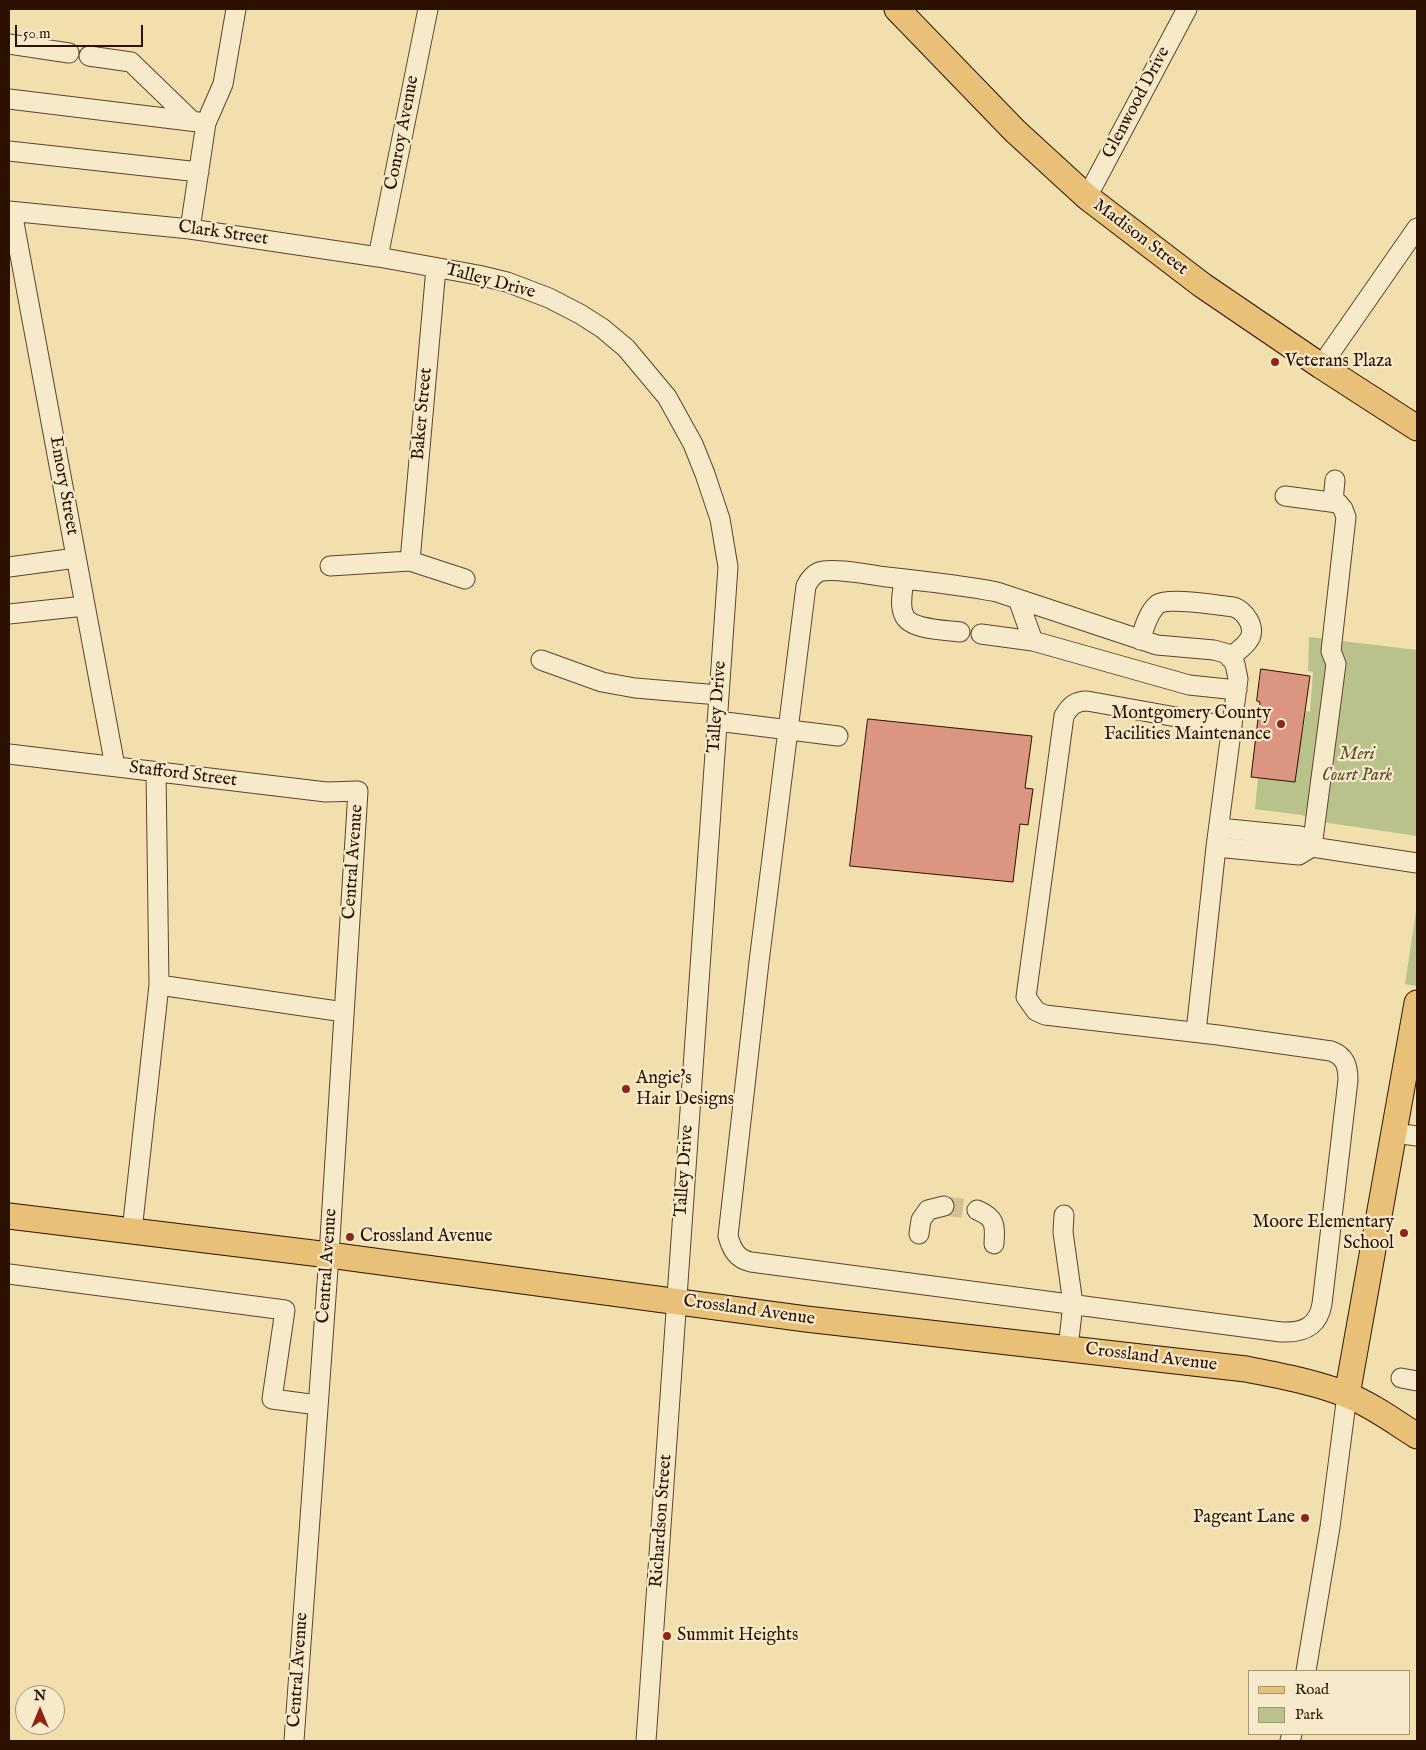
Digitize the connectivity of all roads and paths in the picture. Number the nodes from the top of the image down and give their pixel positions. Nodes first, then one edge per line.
1 (236, 9) edge
2 (428, 9) edge
3 (897, 9) edge
4 (1187, 9) edge
5 (9, 44) edge
6 (69, 53) dead end
7 (89, 56) dead end
8 (9, 99) edge
9 (199, 122) junction
10 (9, 151) edge
11 (199, 172) junction
12 (1087, 198) junction
13 (11, 211) edge
14 (1417, 228) edge
15 (190, 229) junction
16 (378, 257) junction
17 (436, 268) junction
18 (1321, 366) junction
19 (1417, 428) edge
20 (1335, 480) dead end
21 (1286, 496) dead end
22 (1332, 502) junction
23 (76, 558) junction
24 (410, 561) junction
25 (330, 566) dead end
26 (9, 567) edge
27 (904, 579) junction
28 (465, 580) dead end
29 (1018, 599) junction
30 (85, 606) junction
31 (9, 614) edge
32 (960, 632) dead end
33 (981, 634) dead end
34 (1140, 640) junction
35 (1033, 641) junction
36 (1230, 658) junction
37 (541, 660) dead end
38 (1237, 690) junction
39 (719, 695) junction
40 (717, 721) junction
41 (1232, 727) junction
42 (788, 730) junction
43 (838, 736) dead end
44 (9, 754) edge
45 (114, 761) dead end
46 (156, 772) junction
47 (358, 791) joint
48 (1219, 828) junction
49 (1216, 846) junction
50 (1312, 847) junction
51 (1417, 863) edge
52 (159, 985) junction
53 (344, 1012) junction
54 (1416, 1012) edge
55 (1196, 1032) junction
56 (1406, 1135) edge
57 (944, 1206) tunnel mouth
58 (977, 1210) tunnel mouth
59 (1064, 1215) dead end
60 (9, 1216) edge
61 (132, 1231) junction
62 (919, 1234) dead end
63 (994, 1244) dead end
64 (329, 1255) junction
65 (9, 1274) edge
66 (676, 1301) junction
67 (1073, 1304) junction
68 (1068, 1348) junction
69 (1347, 1396) junction
70 (318, 1405) junction
71 (1417, 1436) edge
72 (1306, 1670) edge
73 (294, 1741) edge
74 (646, 1741) edge

1 - 9 street
2 - 16 street, Conroy Avenue
3 - 12 main road, Madison Street
4 - 12 street, Glenwood Drive
5 - 6 street
7 - 9 street
8 - 9 street
9 - 11 street
10 - 11 street
11 - 15 street
12 - 18 main road, Madison Street
13 - 15 street, Clark Street
13 - 23 street, Emory Street
14 - 18 street
15 - 16 street, Clark Street
16 - 17 street, Clark Street
17 - 24 street, Baker Street
17 - 39 street, Talley Drive
18 - 19 main road, Madison Street
20 - 22 street
21 - 22 street
22 - 50 street
23 - 26 street
23 - 30 street, Emory Street
24 - 25 street
24 - 28 street
27 - 29 street
27 - 32 street
27 - 42 street
29 - 34 street
29 - 35 street
30 - 31 street
30 - 45 street, Emory Street
33 - 35 street
34 - 36 street
34 - 36 street
35 - 38 street
36 - 38 street
37 - 39 street
38 - 41 street
39 - 40 street, Talley Drive
40 - 42 street
40 - 66 street, Talley Drive
41 - 48 street
41 - 55 street
42 - 43 street
42 - 67 street
44 - 46 street, Stafford Street
46 - 47 street, Stafford Street
46 - 52 street
47 - 53 street, Central Avenue
48 - 49 street
48 - 50 street
49 - 50 street
49 - 55 street
50 - 51 street
52 - 53 street
52 - 61 street
53 - 64 street, Central Avenue
54 - 56 main road
55 - 67 street
56 - 69 main road
57 - 62 street
58 - 63 street
59 - 67 street
60 - 61 main road, Crossland Avenue
61 - 64 main road, Crossland Avenue
64 - 66 main road, Crossland Avenue
64 - 70 street, Central Avenue
65 - 70 street
66 - 68 main road, Crossland Avenue
66 - 74 street, Richardson Street
67 - 68 street
68 - 69 main road, Crossland Avenue
69 - 71 main road, Crossland Avenue
69 - 72 street
70 - 73 street, Central Avenue

